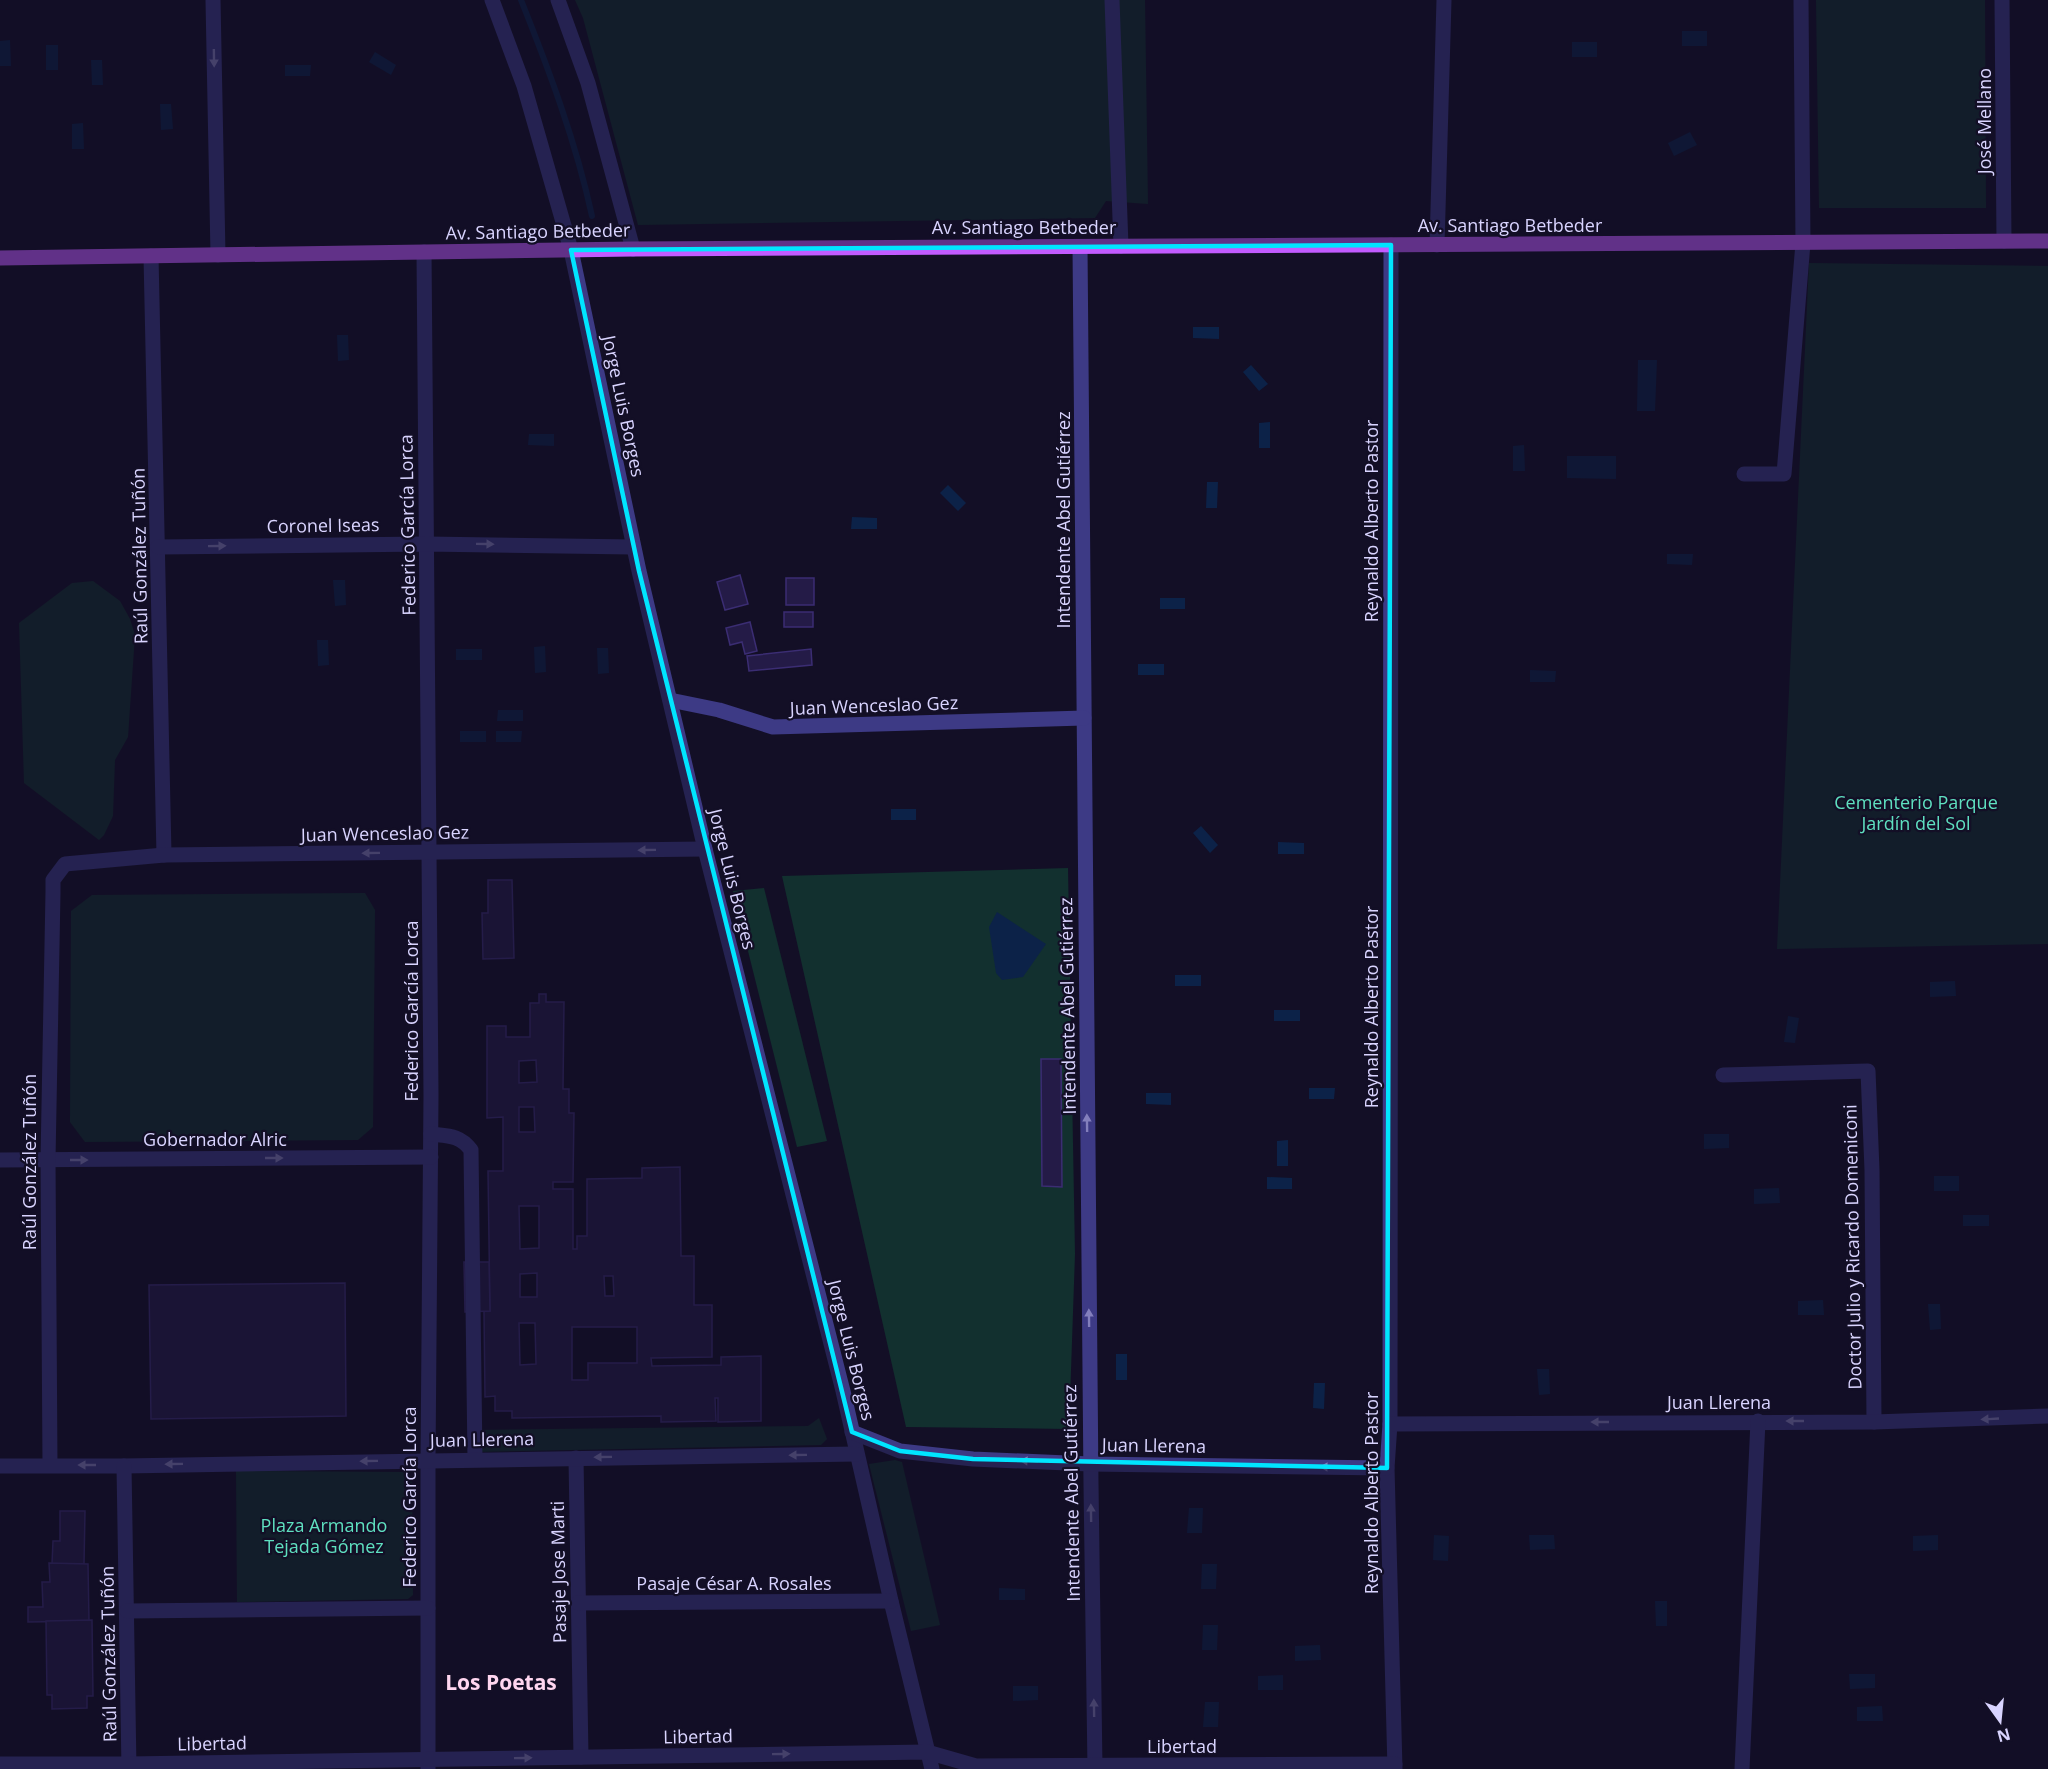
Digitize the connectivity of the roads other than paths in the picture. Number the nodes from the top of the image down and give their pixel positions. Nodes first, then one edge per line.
1 (213, 0) edge
2 (492, 0) edge
3 (558, 0) edge
4 (1112, 0) edge
5 (1444, 0) edge
6 (1801, 0) edge
7 (2002, 0) edge
8 (2004, 241) junction
9 (2048, 241) edge
10 (1803, 243) junction
11 (1437, 244) junction
12 (1391, 245) junction
13 (1121, 246) junction
14 (1080, 247) junction
15 (633, 249) junction
16 (571, 250) junction
17 (424, 252) junction
18 (218, 255) junction
19 (151, 256) junction
20 (0, 258) edge
21 (1744, 474) dead end
22 (426, 544) junction
23 (158, 546) junction
24 (633, 547) junction
25 (670, 700) junction
26 (1084, 718) junction
27 (705, 849) junction
28 (430, 852) junction
29 (164, 855) junction
30 (65, 864) joint
31 (1723, 1075) dead end
32 (431, 1134) junction
33 (431, 1157) junction
34 (0, 1160) edge
35 (48, 1160) junction
36 (2048, 1416) edge
37 (1758, 1421) junction
38 (1874, 1422) junction
39 (1390, 1424) junction
40 (852, 1432) junction
41 (856, 1454) junction
42 (576, 1458) junction
43 (475, 1459) junction
44 (428, 1460) junction
45 (1090, 1464) junction
46 (50, 1465) junction
47 (0, 1466) edge
48 (124, 1466) junction
49 (1387, 1468) junction
50 (891, 1601) junction
51 (578, 1603) junction
52 (428, 1608) junction
53 (126, 1611) junction
54 (927, 1752) junction
55 (581, 1757) junction
56 (738, 1762) edge
57 (0, 1764) edge
58 (428, 1764) edge
59 (129, 1766) edge
60 (1395, 1766) edge
61 (1095, 1768) edge
62 (932, 1769) edge
63 (1742, 1769) edge

1 -> 18 street
2 - 16 street, Jorge Luis Borges
3 - 15 street
4 - 13 street
5 - 11 street
6 - 10 street
7 - 8 street, José Mellano
8 - 9 main road, Av. Santiago Betbeder
8 - 10 main road, Av. Santiago Betbeder
10 - 11 main road, Av. Santiago Betbeder
10 - 21 street
11 - 12 main road, Av. Santiago Betbeder
12 - 13 main road, Av. Santiago Betbeder
12 - 39 street, Reynaldo Alberto Pastor
13 - 14 main road, Av. Santiago Betbeder
14 - 15 main road, Av. Santiago Betbeder
14 - 26 street, Intendente Abel Gutiérrez
15 - 16 main road, Av. Santiago Betbeder
16 - 17 main road, Av. Santiago Betbeder
16 - 24 street, Jorge Luis Borges
17 - 18 main road, Av. Santiago Betbeder
17 - 22 street, Federico García Lorca
18 - 19 main road, Av. Santiago Betbeder
19 - 20 main road, Av. Santiago Betbeder
19 - 23 street, Raúl González Tuñón
23 -> 22 street, Coronel Iseas
22 -> 24 street, Coronel Iseas
22 - 28 street, Federico García Lorca
23 - 29 street, Raúl González Tuñón
24 - 25 street, Jorge Luis Borges
25 - 26 street, Juan Wenceslao Gez
25 - 27 street, Jorge Luis Borges
45 -> 26 street, Intendente Abel Gutiérrez
27 -> 28 street, Juan Wenceslao Gez
27 - 40 street, Jorge Luis Borges
28 -> 29 street, Juan Wenceslao Gez
28 - 32 street, Federico García Lorca
29 - 30 street, Juan Wenceslao Gez
30 - 35 street, Raúl González Tuñón
31 - 38 street, Doctor Julio y Ricardo Domeniconi
32 - 33 street, Federico García Lorca
32 - 43 street
35 -> 33 street, Gobernador Alric
33 - 44 street, Federico García Lorca
34 - 35 street, Gobernador Alric
35 - 46 street, Raúl González Tuñón
36 -> 38 street, Juan Llerena
38 -> 37 street, Juan Llerena
37 -> 39 street, Juan Llerena
37 - 63 street
39 - 49 street, Reynaldo Alberto Pastor
40 - 41 street, Jorge Luis Borges
45 -> 40 street, Juan Llerena
41 -> 42 street, Juan Llerena
41 - 50 street, Jorge Luis Borges
42 - 43 street, Juan Llerena
42 - 51 street, Pasaje Jose Marti
43 - 44 street, Juan Llerena
44 -> 48 street, Juan Llerena
44 - 52 street, Federico García Lorca
49 -> 45 street, Juan Llerena
61 -> 45 street, Intendente Abel Gutiérrez
46 - 47 street, Juan Llerena
48 -> 46 street, Juan Llerena
48 - 53 street, Raúl González Tuñón
49 - 60 street, Reynaldo Alberto Pastor
50 - 51 street, Pasaje César A. Rosales
50 - 54 street, Jorge Luis Borges
51 - 55 street, Pasaje Jose Marti
52 - 53 street
52 - 58 street, Federico García Lorca
53 - 59 street, Raúl González Tuñón
56 -> 54 street, Libertad
54 - 61 street, Libertad
54 - 62 street, Jorge Luis Borges
55 - 56 street, Libertad
58 -> 55 street, Libertad
57 - 59 street, Libertad
58 - 59 street, Libertad
60 - 61 street, Libertad

